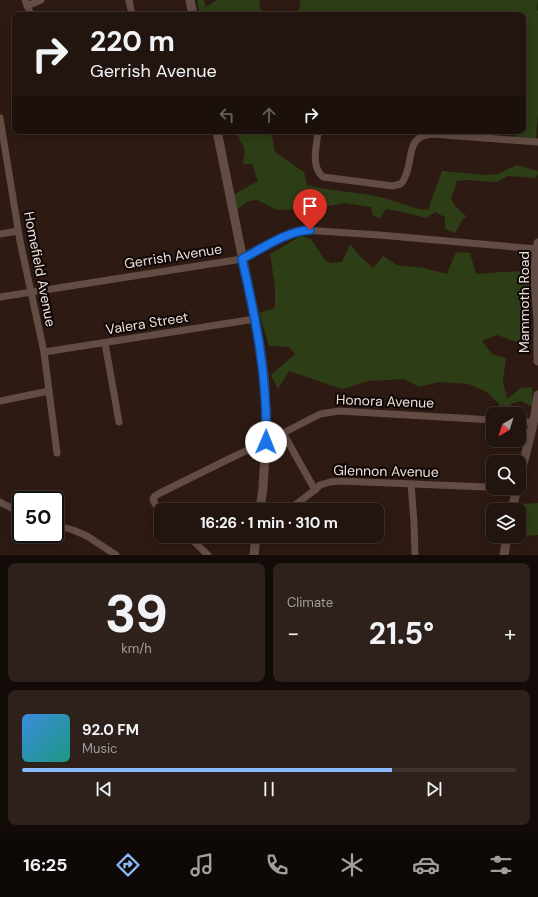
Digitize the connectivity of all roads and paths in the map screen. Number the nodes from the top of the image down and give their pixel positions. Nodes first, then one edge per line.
1 (41, 0) edge
2 (129, 0) edge
3 (190, 0) edge
4 (26, 3) edge
5 (131, 12) edge
6 (192, 12) edge
7 (0, 118) edge
8 (218, 134) edge
9 (318, 134) edge
10 (429, 134) edge
11 (444, 134) edge
12 (538, 142) edge
13 (18, 231) junction
14 (0, 234) edge
15 (537, 246) edge
16 (242, 259) junction
17 (32, 292) junction
18 (0, 297) edge
19 (255, 320) junction
20 (105, 343) junction
21 (538, 350) edge
22 (44, 352) junction
23 (538, 361) edge
24 (49, 391) junction
25 (538, 395) edge
26 (0, 400) edge
27 (486, 420) edge
28 (119, 422) dead end
29 (526, 422) edge
30 (533, 423) junction
31 (283, 433) junction
32 (266, 442) junction
33 (58, 453) dead end
34 (525, 455) edge
35 (411, 484) junction
36 (486, 487) edge
37 (314, 490) junction
38 (0, 502) edge
39 (155, 503) edge
40 (261, 503) edge
41 (297, 503) edge
42 (12, 508) edge
43 (64, 528) edge
44 (195, 543) edge
45 (255, 543) edge
46 (506, 543) edge
47 (116, 555) edge
48 (208, 555) edge
49 (254, 555) edge
50 (415, 555) edge
51 (504, 555) edge

1 - 4 street
2 - 5 street
3 - 6 main road
7 - 13 street, Homefield Avenue
8 - 16 main road
9 - 10 street
11 - 12 street
13 - 14 street
13 - 17 street, Homefield Avenue
15 - 16 street, Gerrish Avenue
15 - 21 main road, Mammoth Road
16 - 17 street, Gerrish Avenue
16 - 19 main road
17 - 18 street, Gerrish Avenue
17 - 22 street, Homefield Avenue
19 - 20 street, Valera Street
19 - 32 main road
20 - 22 street, Valera Street
20 - 28 street
21 - 23 main road, Mammoth Road
22 - 24 street, Homefield Avenue
24 - 26 street
24 - 33 street, Homefield Avenue
25 - 30 main road
27 - 31 street, Honora Avenue
29 - 30 street
30 - 34 main road
31 - 32 street, Honora Avenue
31 - 37 street
32 - 39 street, Honora Avenue
32 - 40 main road
35 - 36 street, Glennon Avenue
35 - 37 street, Glennon Avenue
35 - 50 street
37 - 41 street, Glennon Avenue
38 - 42 street
43 - 47 street
44 - 48 street
45 - 49 main road
46 - 51 main road

